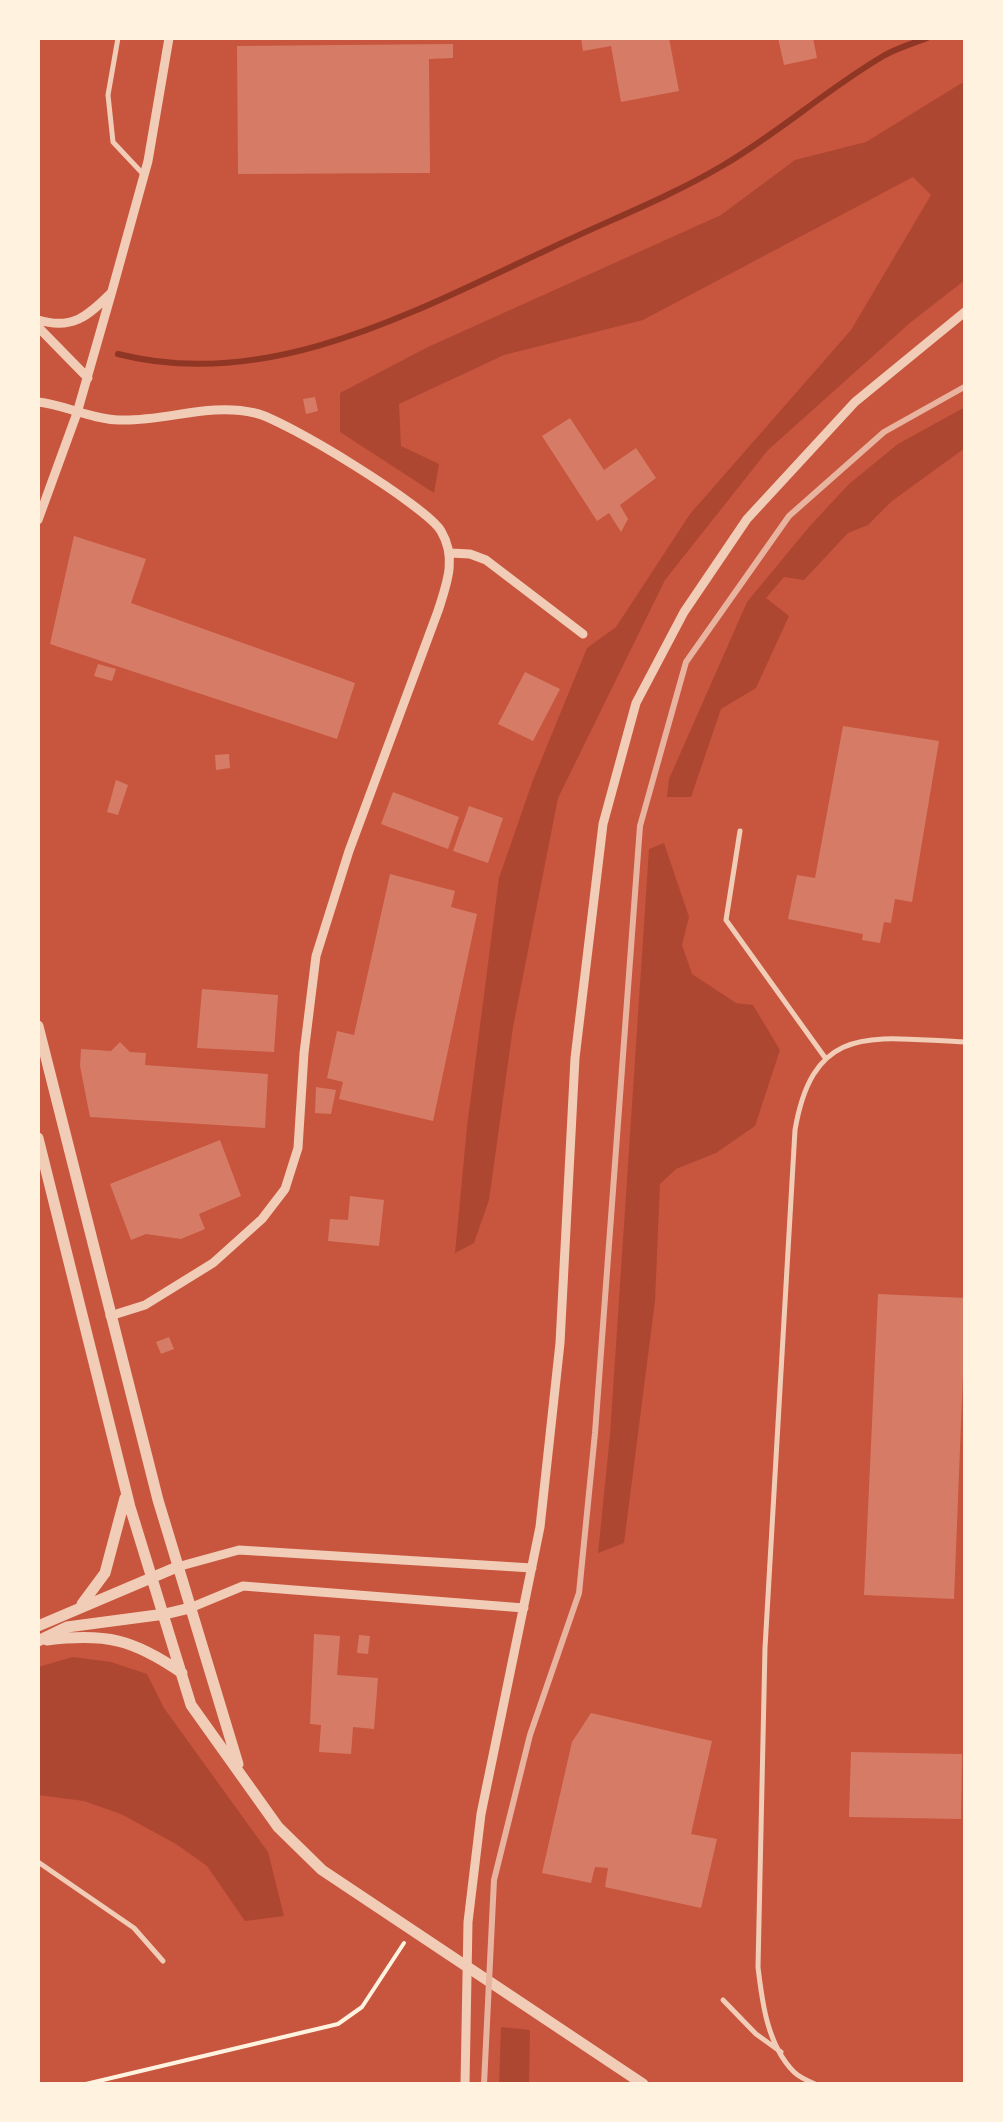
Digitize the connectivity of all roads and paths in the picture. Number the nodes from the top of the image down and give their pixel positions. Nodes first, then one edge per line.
1 (118, 38) edge
2 (169, 38) edge
3 (144, 175) junction
4 (112, 291) junction
5 (966, 311) edge
6 (38, 324) edge
7 (88, 378) junction
8 (38, 402) edge
9 (77, 412) junction
10 (38, 520) edge
11 (450, 554) junction
12 (583, 634) dead end
13 (740, 831) dead end
14 (38, 1028) edge
15 (966, 1042) edge
16 (826, 1060) junction
17 (38, 1138) edge
18 (110, 1316) junction
19 (126, 1494) junction
20 (178, 1567) junction
21 (532, 1568) junction
22 (153, 1577) junction
23 (81, 1606) junction
24 (190, 1608) junction
25 (524, 1608) junction
26 (165, 1614) junction
27 (38, 1626) edge
28 (38, 1641) edge
29 (182, 1673) junction
30 (240, 1773) junction
31 (38, 1862) edge
32 (411, 1932) junction
33 (163, 1961) dead end
34 (724, 2000) dead end
35 (783, 2054) junction
36 (86, 2084) edge
37 (464, 2084) edge
38 (643, 2084) edge
39 (814, 2084) edge

1 - 3 lane
2 - 3 street
3 - 4 street
4 - 6 street
4 - 7 street
5 - 21 street
6 - 7 street
7 - 9 street
8 - 9 street
9 - 10 street
9 - 11 street
11 - 12 street
11 - 18 street
13 - 16 lane
14 - 18 street
15 - 16 lane
16 - 35 lane
17 - 19 street
18 - 20 street
19 - 22 street
19 - 23 street
20 - 21 street
20 - 22 street
20 - 24 street
21 - 25 street
22 - 23 street
22 - 26 street
23 - 27 street
24 - 25 street
24 - 26 street
24 - 30 street
25 - 37 street
26 - 28 street
26 - 29 street
28 - 29 street
29 - 30 street
30 - 32 street
31 - 33 lane
32 - 36 path
32 - 38 street
34 - 35 lane
35 - 39 lane

